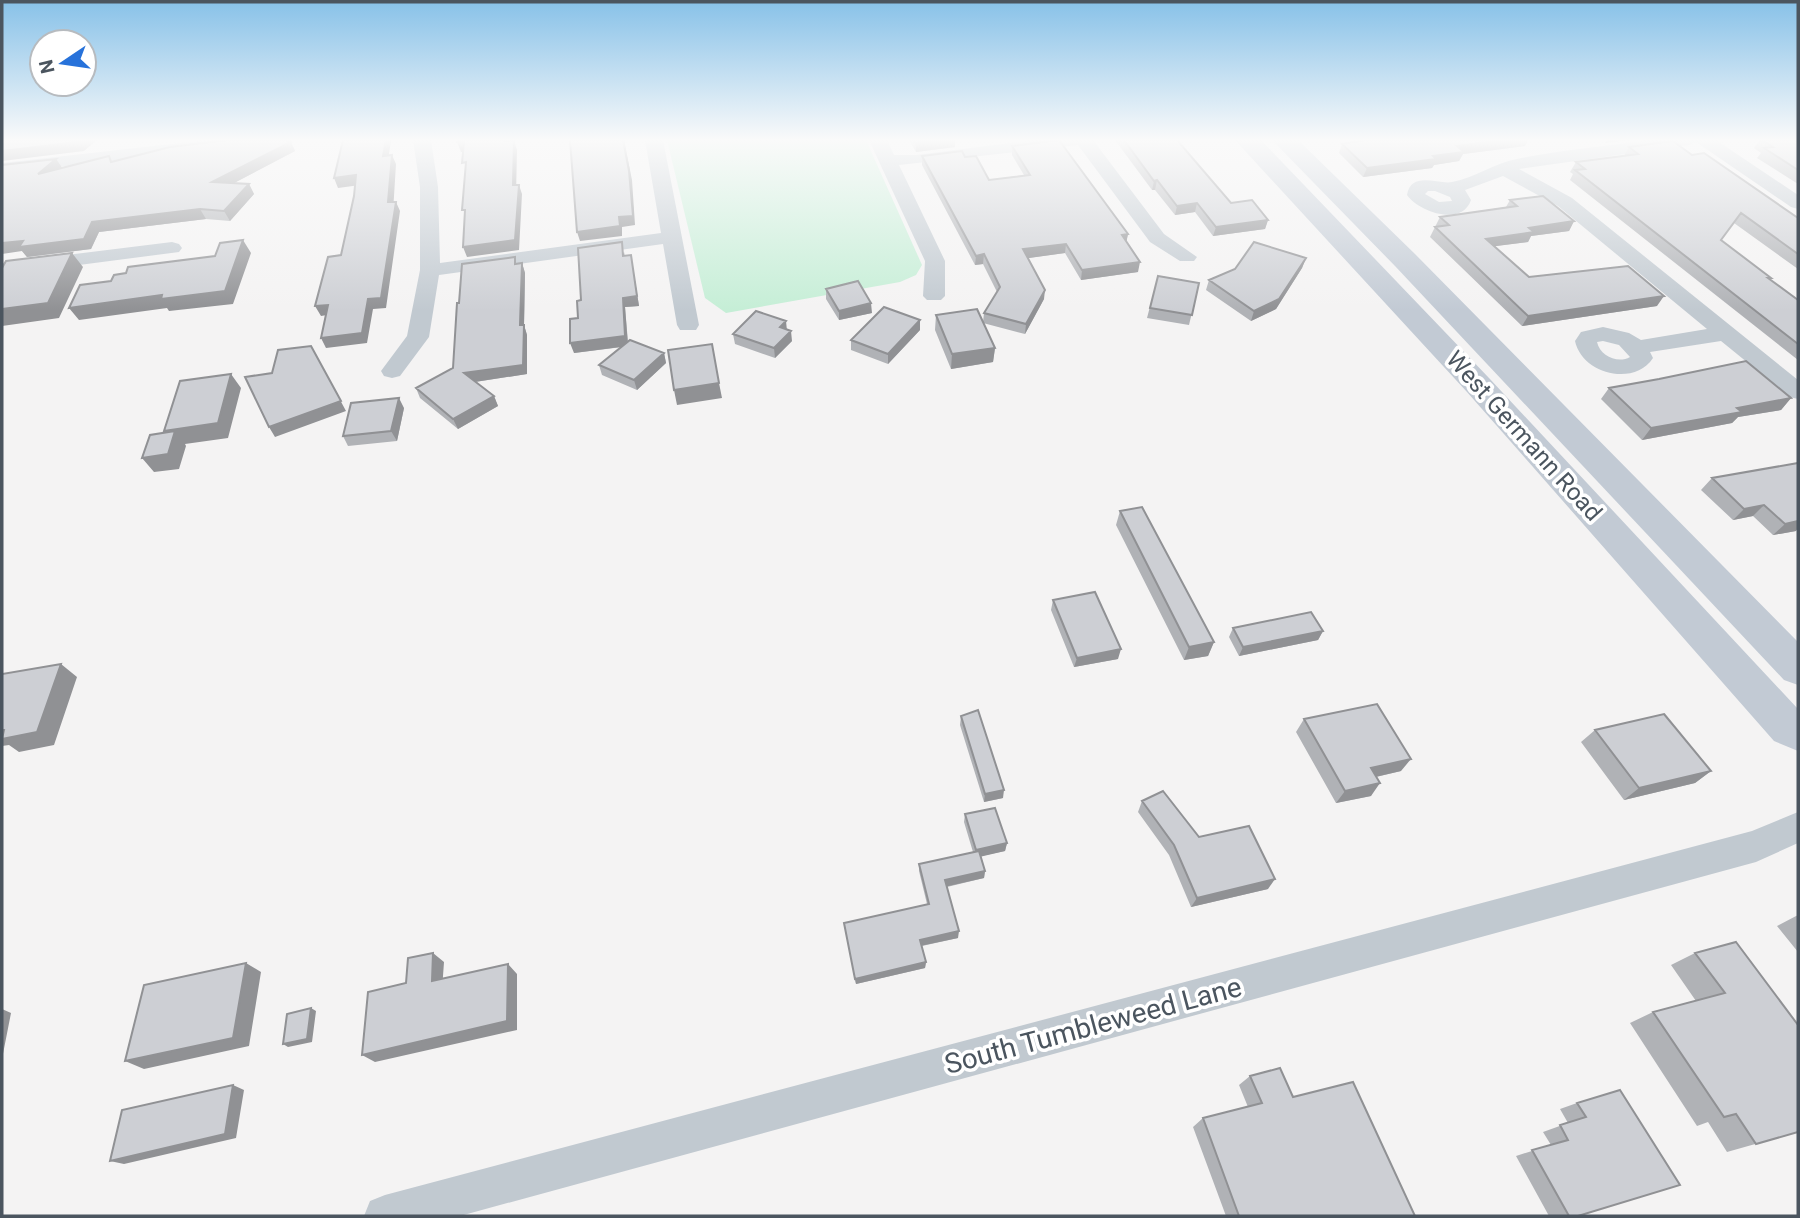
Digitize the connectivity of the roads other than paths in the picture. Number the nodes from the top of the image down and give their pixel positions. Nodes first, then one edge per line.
1 (429, 197) edge
2 (665, 197) edge
3 (905, 197) edge
4 (1126, 197) edge
5 (1301, 197) edge
6 (1341, 197) edge
7 (1557, 197) edge
8 (673, 237) junction
9 (172, 248) dead end
10 (1187, 257) dead end
11 (2, 269) edge
12 (430, 270) junction
13 (934, 296) dead end
14 (688, 325) dead end
15 (1727, 333) junction
16 (1637, 347) dead end
17 (392, 371) dead end
18 (1798, 392) edge
19 (1798, 668) edge
20 (1798, 733) edge
21 (1798, 827) edge
22 (385, 1216) edge

1 - 12 street
2 - 8 street
3 - 13 street
4 - 10 street
5 - 20 main road, West Germann Road
6 - 19 main road, West Germann Road
7 - 15 street
8 - 12 street
8 - 14 street
9 - 11 street
12 - 17 street
15 - 16 street
15 - 18 street
21 - 22 street, South Tumbleweed Lane

